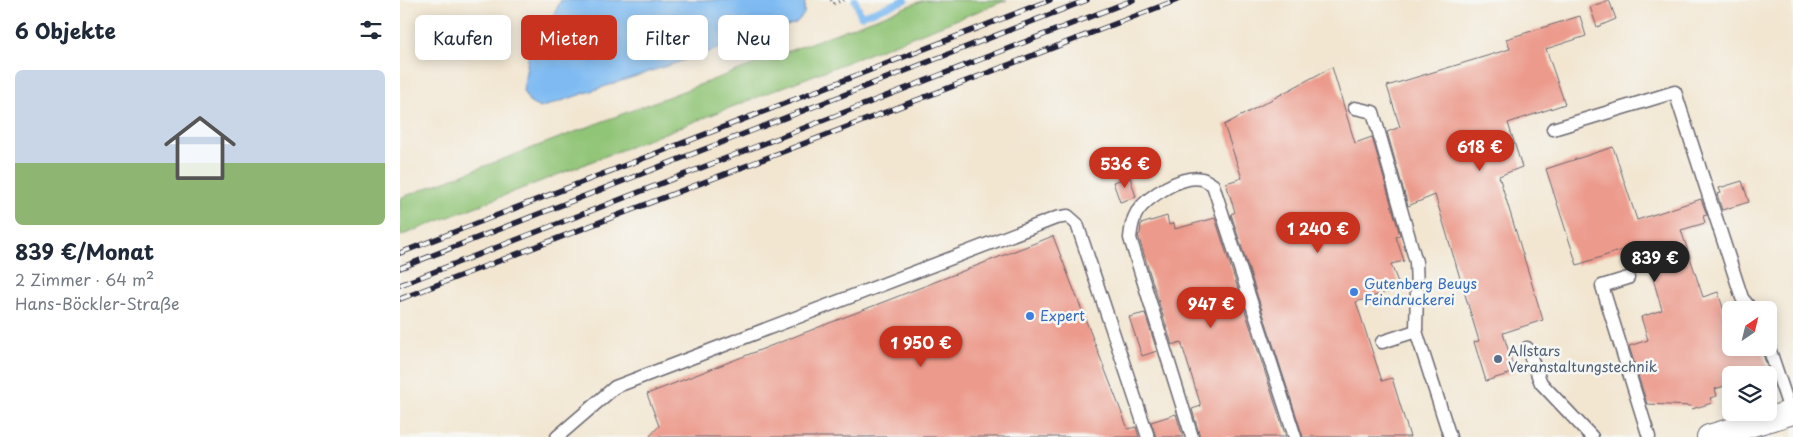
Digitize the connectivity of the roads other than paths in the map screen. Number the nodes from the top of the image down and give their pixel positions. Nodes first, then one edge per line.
1 (1355, 108) dead end
2 (1553, 129) dead end
3 (1628, 278) dead end
4 (1744, 301) edge
5 (1416, 331) junction
6 (1382, 342) dead end
7 (1527, 348) dead end
8 (1772, 356) edge
9 (1792, 413) edge
10 (1724, 435) edge
11 (557, 437) edge
12 (1148, 437) edge
13 (1192, 437) edge
14 (1295, 437) edge
15 (1450, 437) edge
16 (1592, 437) edge
17 (1649, 437) edge

1 - 5 lane
2 - 4 lane
3 - 17 lane
5 - 6 lane
5 - 15 lane
7 - 16 lane
8 - 9 lane
9 - 10 street
11 - 12 lane
13 - 14 lane

